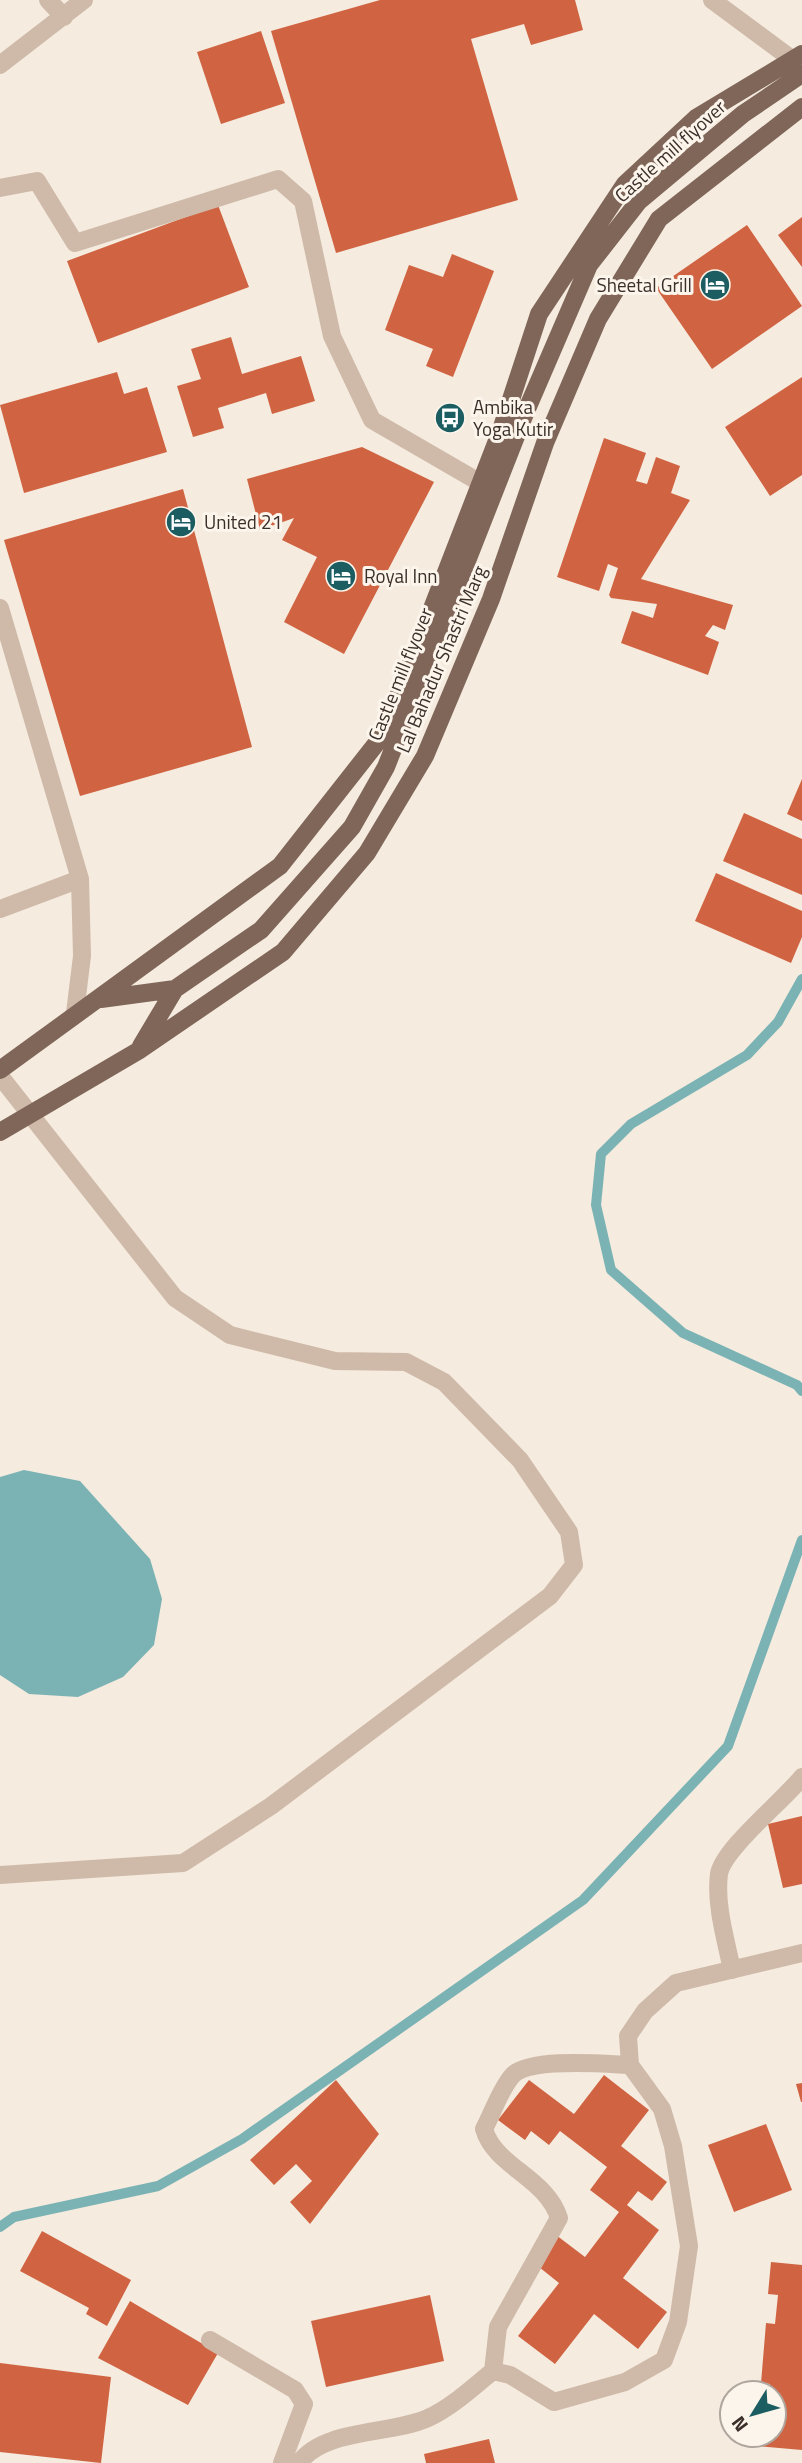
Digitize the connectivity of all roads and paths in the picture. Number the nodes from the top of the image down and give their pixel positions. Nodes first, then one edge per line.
1 (47, 0) edge
2 (84, 0) edge
3 (712, 0) edge
4 (64, 17) junction
5 (0, 65) edge
6 (800, 65) edge
7 (802, 107) edge
8 (0, 188) edge
9 (479, 482) junction
10 (0, 608) edge
11 (80, 879) junction
12 (0, 909) edge
13 (181, 985) junction
14 (97, 1000) junction
15 (75, 1013) junction
16 (138, 1051) junction
17 (0, 1070) edge
18 (0, 1076) edge
19 (29, 1113) junction
20 (1, 1130) edge
21 (802, 1777) edge
22 (0, 1875) edge
23 (802, 1953) edge
24 (732, 1970) junction
25 (630, 2065) junction
26 (210, 2340) dead end
27 (494, 2371) junction
28 (282, 2463) edge
29 (299, 2463) edge

1 - 4 street
2 - 4 street
3 - 6 street
4 - 5 street
6 - 9 main road, Lal Bahadur Shastri Marg
6 - 13 main road, Castle mill flyover
7 - 16 main road, Lal Bahadur Shastri Marg
8 - 9 street
9 - 14 main road, Lal Bahadur Shastri Marg
10 - 11 street
11 - 12 street
11 - 15 street
13 - 14 main road
13 - 16 main road
14 - 15 main road, Lal Bahadur Shastri Marg
15 - 17 main road, Lal Bahadur Shastri Marg
16 - 19 main road, Lal Bahadur Shastri Marg
18 - 19 street
19 - 20 main road, Lal Bahadur Shastri Marg
19 - 22 street
21 - 24 street
23 - 24 street
24 - 25 street
25 - 27 street
25 - 27 street
26 - 28 street
27 - 29 street

